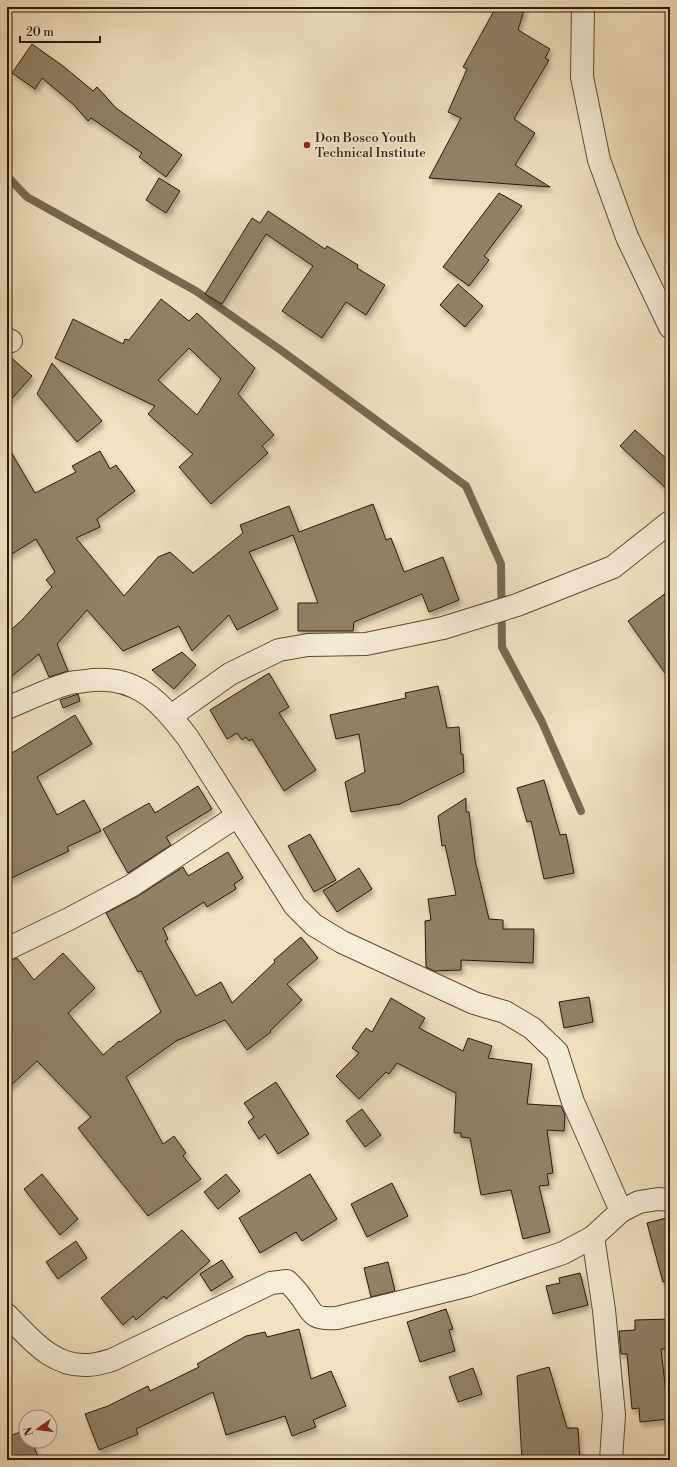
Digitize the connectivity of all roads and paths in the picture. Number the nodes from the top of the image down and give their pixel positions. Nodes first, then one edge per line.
1 (583, 7) edge
2 (670, 327) edge
3 (670, 522) edge
4 (7, 708) edge
5 (171, 716) junction
6 (237, 816) junction
7 (7, 949) edge
8 (670, 1200) edge
9 (621, 1212) junction
10 (593, 1238) junction
11 (7, 1316) edge
12 (611, 1460) edge

1 - 2 street
3 - 5 street
4 - 5 street
5 - 6 street
6 - 7 street
6 - 9 street
8 - 9 street
9 - 10 street
10 - 11 street
10 - 12 street

